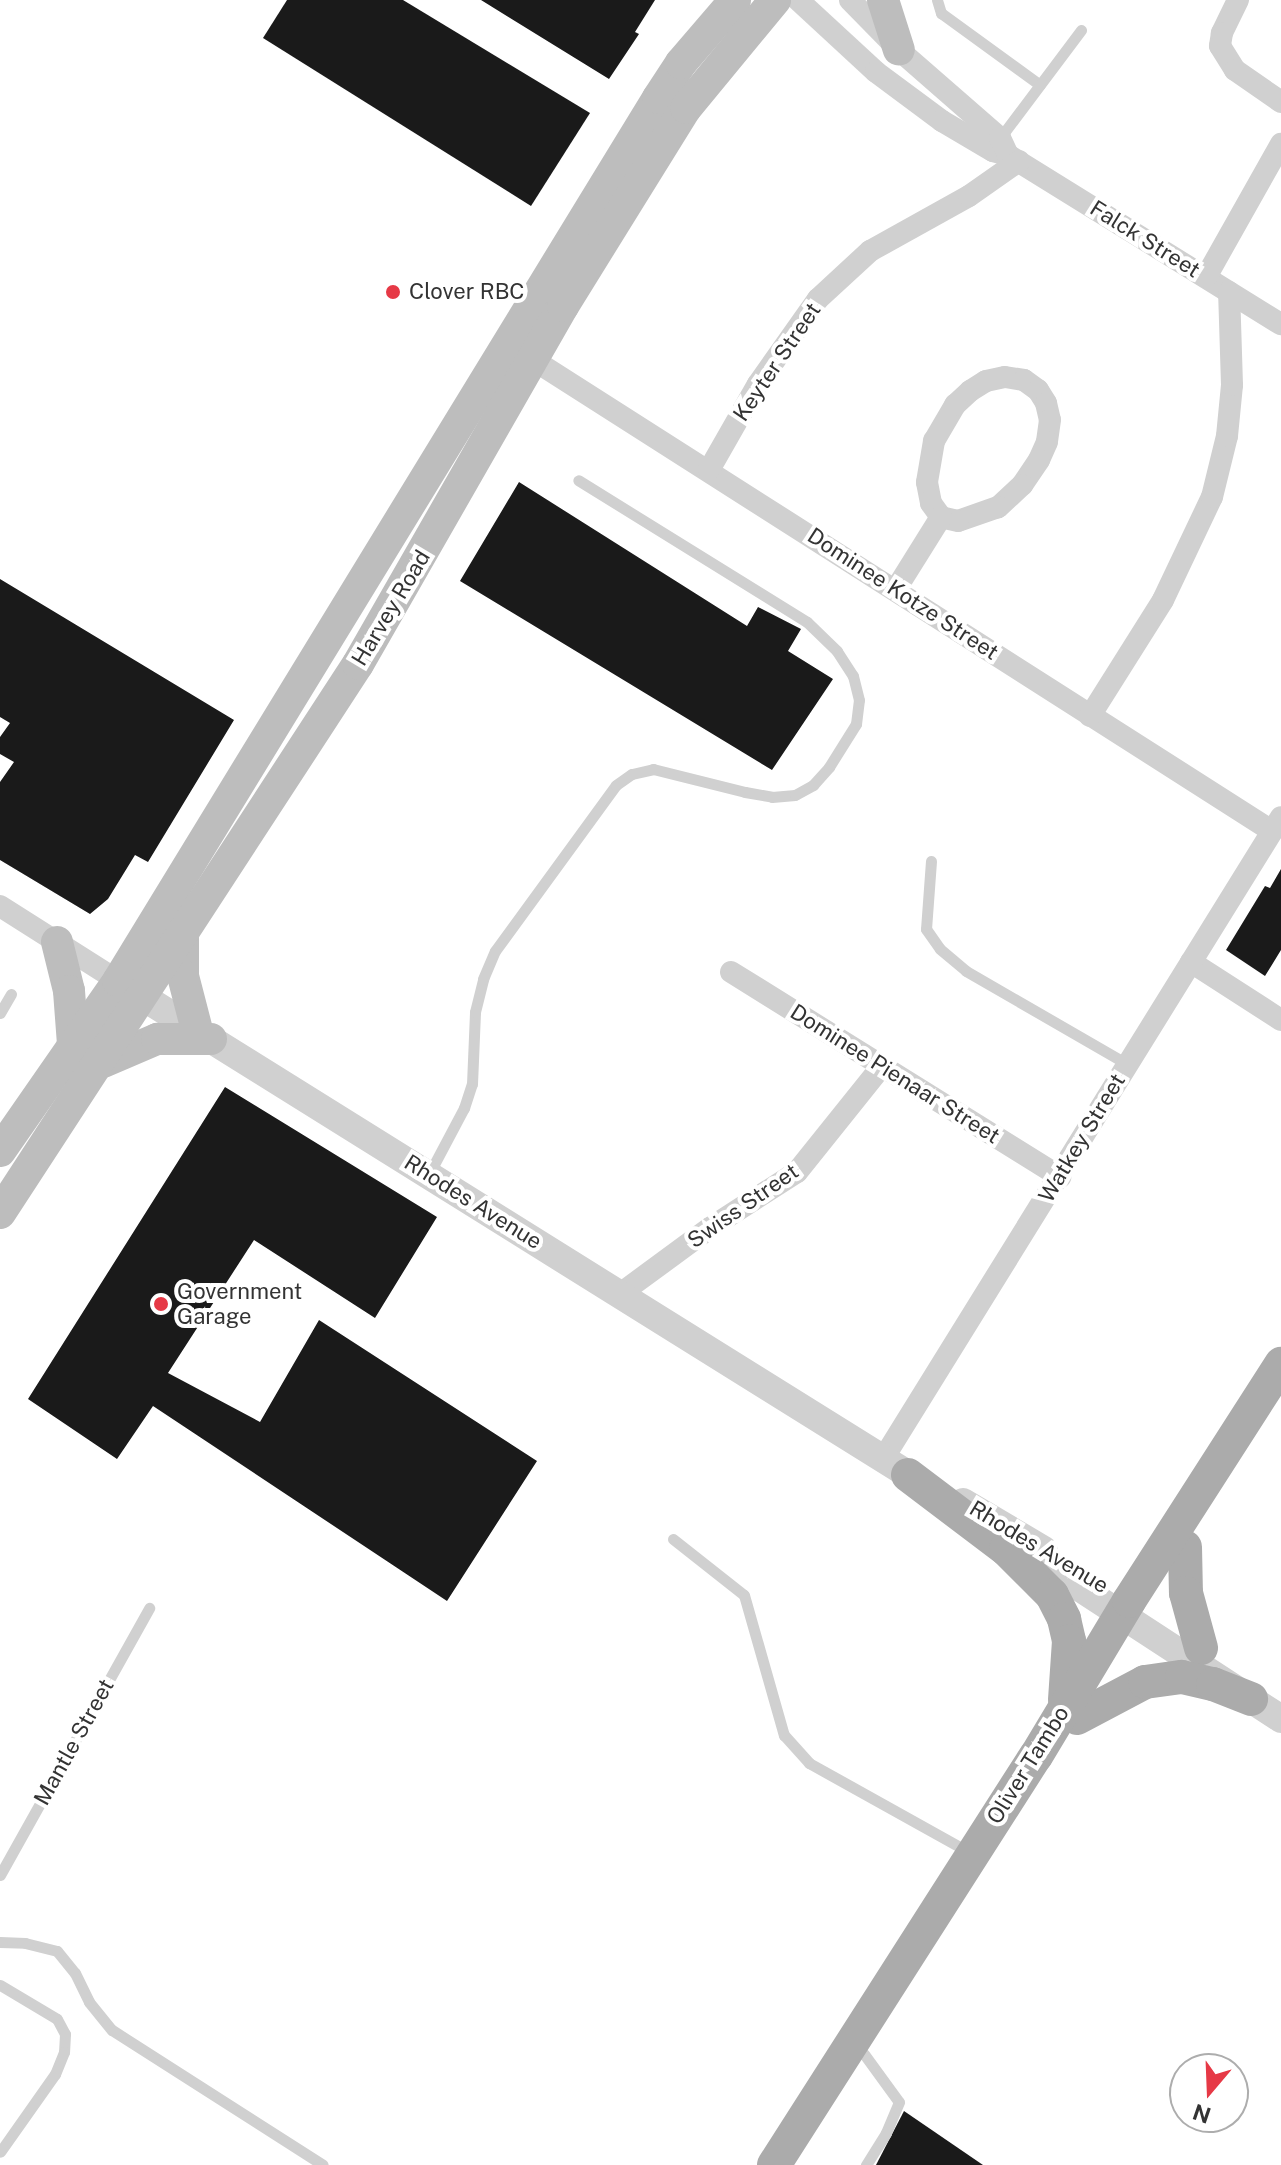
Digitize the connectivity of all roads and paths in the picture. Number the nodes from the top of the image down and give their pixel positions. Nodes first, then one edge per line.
1 (705, 0) edge
2 (735, 0) edge
3 (775, 0) edge
4 (798, 0) edge
5 (850, 0) edge
6 (883, 0) edge
7 (937, 0) edge
8 (1238, 0) edge
9 (1081, 30) dead end
10 (899, 50) junction
11 (681, 63) junction
12 (1040, 85) junction
13 (1281, 102) edge
14 (1281, 144) edge
15 (1009, 151) junction
16 (1206, 277) junction
17 (1229, 292) junction
18 (1281, 324) edge
19 (521, 352) junction
20 (709, 470) junction
21 (578, 480) dead end
22 (941, 517) junction
23 (896, 589) junction
24 (1090, 716) junction
25 (1276, 824) edge
26 (931, 861) dead end
27 (0, 906) edge
28 (183, 936) junction
29 (57, 942) junction
30 (1191, 962) junction
31 (731, 972) dead end
32 (131, 989) junction
33 (11, 994) dead end
34 (0, 1013) edge
35 (1281, 1020) edge
36 (204, 1034) junction
37 (73, 1044) junction
38 (99, 1064) junction
39 (1127, 1064) junction
40 (882, 1066) junction
41 (0, 1151) edge
42 (429, 1174) junction
43 (1060, 1177) junction
44 (0, 1213) edge
45 (620, 1294) junction
46 (1281, 1364) edge
47 (1281, 1391) edge
48 (896, 1467) junction
49 (673, 1539) dead end
50 (1185, 1547) junction
51 (149, 1608) dead end
52 (1133, 1613) junction
53 (1201, 1648) junction
54 (1266, 1699) edge
55 (1071, 1713) junction
56 (1281, 1719) edge
57 (972, 1853) junction
58 (0, 1875) edge
59 (0, 1942) edge
60 (913, 1958) junction
61 (0, 1985) edge
62 (864, 2054) junction
63 (0, 2152) edge
64 (323, 2165) edge
65 (774, 2165) edge
66 (797, 2165) edge
67 (866, 2165) edge

1 - 11 main road
2 - 11 main road, Harvey Road
3 - 19 main road, Harvey Road
4 - 15 street, Falck Street
5 - 10 street, Falck Street
6 - 10 main road
7 - 12 lane
8 - 13 street
9 - 12 lane
10 - 15 street, Falck Street
11 - 19 main road, Harvey Road
12 - 15 lane
14 - 16 street
15 - 16 street, Falck Street
15 - 20 street, Keyter Street
16 - 17 street, Falck Street
17 - 18 street, Falck Street
17 - 24 street
19 - 20 street, Dominee Kotze Street
19 - 28 main road, Harvey Road
19 - 32 main road, Harvey Road
20 - 23 street, Dominee Kotze Street
21 - 42 lane
22 - 22 street
22 - 23 street
23 - 24 street, Dominee Kotze Street
24 - 25 street, Dominee Kotze Street
25 - 30 street, Watkey Street
26 - 39 lane
27 - 29 street, Rhodes Avenue
28 - 32 main road, Harvey Road
28 - 36 main road
29 - 32 street, Rhodes Avenue
29 - 37 main road
30 - 35 street
30 - 39 street, Watkey Street
31 - 40 street, Dominee Pienaar Street
32 - 36 street, Rhodes Avenue
32 - 37 main road, Harvey Road
32 - 38 main road, Harvey Road
33 - 34 lane
36 - 38 main road
36 - 42 street, Rhodes Avenue
37 - 41 main road, Harvey Road
38 - 44 main road, Harvey Road
39 - 43 street, Watkey Street
40 - 43 street, Dominee Pienaar Street
40 - 45 street, Swiss Street
42 - 45 street, Rhodes Avenue
43 - 48 street, Watkey Street
45 - 48 street, Rhodes Avenue
46 - 52 main road, Oliver Tambo
47 - 50 main road, Oliver Tambo
48 - 52 street, Rhodes Avenue
48 - 55 main road
49 - 57 lane
50 - 52 main road, Oliver Tambo
50 - 53 main road
51 - 58 lane, Mantle Street
52 - 53 street
52 - 54 street
52 - 55 main road, Oliver Tambo
53 - 54 street
54 - 55 main road
54 - 56 street
55 - 57 main road, Oliver Tambo
55 - 60 main road, Oliver Tambo
57 - 60 main road, Oliver Tambo
59 - 64 lane
60 - 62 main road, Oliver Tambo
60 - 65 main road, Oliver Tambo
61 - 63 lane
62 - 66 main road, Oliver Tambo
62 - 67 lane

